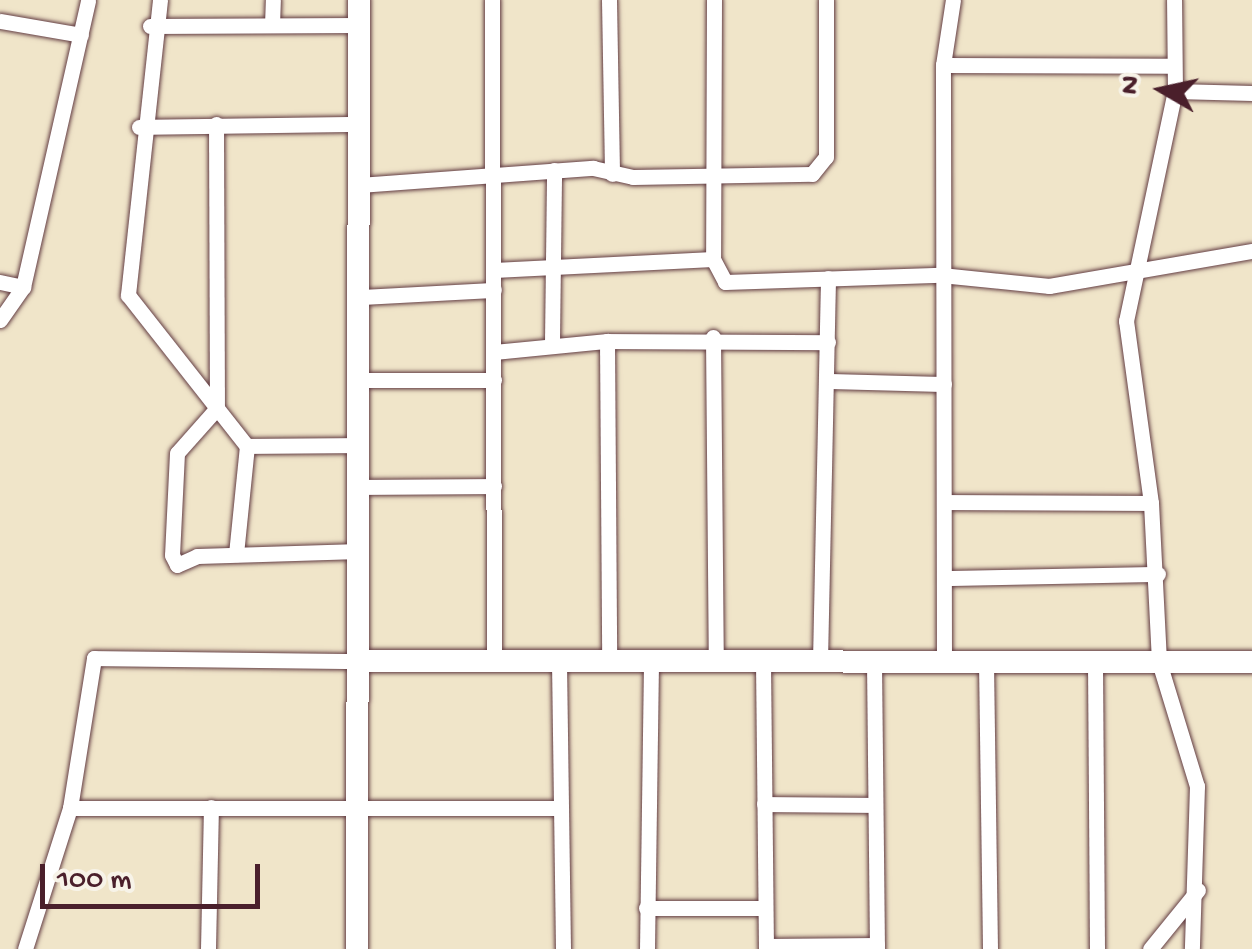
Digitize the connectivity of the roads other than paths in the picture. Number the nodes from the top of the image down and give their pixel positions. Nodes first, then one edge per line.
1 (88, 0) edge
2 (160, 0) edge
3 (273, 0) edge
4 (359, 0) edge
5 (492, 0) edge
6 (610, 0) edge
7 (714, 0) edge
8 (826, 0) edge
9 (953, 0) edge
10 (1174, 0) edge
11 (0, 21) edge
12 (272, 25) junction
13 (150, 26) junction
14 (359, 26) junction
15 (81, 35) junction
16 (943, 65) junction
17 (1173, 66) junction
18 (1175, 90) junction
19 (1252, 93) edge
20 (216, 124) junction
21 (360, 124) junction
22 (140, 127) junction
23 (554, 170) junction
24 (494, 171) junction
25 (712, 171) junction
26 (612, 174) junction
27 (359, 185) junction
28 (1252, 251) edge
29 (714, 259) junction
30 (494, 270) junction
31 (1130, 271) junction
32 (553, 273) junction
33 (940, 275) junction
34 (828, 278) junction
35 (0, 282) edge
36 (23, 286) junction
37 (494, 290) junction
38 (360, 298) junction
39 (0, 320) edge
40 (713, 337) junction
41 (607, 341) junction
42 (552, 342) junction
43 (828, 342) junction
44 (494, 352) junction
45 (360, 380) junction
46 (494, 380) junction
47 (828, 381) junction
48 (944, 384) junction
49 (217, 408) junction
50 (359, 445) junction
51 (246, 446) junction
52 (494, 486) junction
53 (360, 487) junction
54 (944, 502) junction
55 (1151, 502) junction
56 (360, 551) junction
57 (236, 554) junction
58 (1158, 574) junction
59 (946, 578) junction
60 (494, 660) junction
61 (358, 661) junction
62 (609, 661) junction
63 (559, 662) junction
64 (651, 662) junction
65 (716, 662) junction
66 (763, 662) junction
67 (820, 662) junction
68 (874, 662) junction
69 (944, 662) junction
70 (986, 662) junction
71 (1095, 662) junction
72 (1158, 662) junction
73 (1252, 662) edge
74 (357, 804) junction
75 (764, 804) junction
76 (876, 805) junction
77 (211, 807) junction
78 (70, 808) junction
79 (559, 808) junction
80 (1200, 887) junction
81 (646, 908) junction
82 (765, 908) junction
83 (766, 947) edge
84 (877, 947) edge
85 (25, 949) edge
86 (208, 949) edge
87 (356, 949) edge
88 (562, 949) edge
89 (647, 949) edge
90 (990, 949) edge
91 (1097, 949) edge
92 (1150, 949) edge
93 (1192, 949) edge

1 - 15 street
2 - 13 street
3 - 12 street
4 - 14 street
5 - 24 street
6 - 26 street
7 - 25 street
8 - 25 street
9 - 16 street
10 - 17 street
11 - 15 street
12 - 13 street
12 - 14 street
13 - 22 street
14 - 21 street
15 - 36 street
16 - 17 street
16 - 33 street
17 - 18 street
18 - 19 street
18 - 31 street
20 - 21 street
20 - 22 street
20 - 49 street
21 - 27 street
22 - 49 street
23 - 24 street
23 - 26 street
23 - 32 street
24 - 27 street
24 - 30 street
25 - 26 street
25 - 29 street
27 - 38 street
28 - 31 street
29 - 32 street
29 - 34 street
30 - 32 street
30 - 37 street
31 - 33 street
31 - 55 street
32 - 42 street
33 - 34 street
33 - 48 street
34 - 43 street
35 - 36 street
36 - 39 street
37 - 38 street
37 - 44 street
38 - 45 street
40 - 41 street
40 - 43 street
40 - 65 street
41 - 42 street
41 - 62 street
42 - 44 street
43 - 47 street
44 - 46 street
45 - 46 street
45 - 50 street
46 - 52 street
47 - 48 street
47 - 67 street
48 - 54 street
49 - 51 street
49 - 57 street
50 - 51 street
50 - 53 street
51 - 57 street
52 - 53 street
52 - 60 street
53 - 56 street
54 - 55 street
54 - 59 street
55 - 58 street
56 - 57 street
56 - 61 street
58 - 59 street
58 - 72 street
59 - 69 street
60 - 61 street
60 - 63 street
61 - 74 street
61 - 78 street
62 - 63 street
62 - 64 street
63 - 79 street
64 - 65 street
64 - 81 street
65 - 66 street
66 - 67 street
66 - 75 street
67 - 68 street
68 - 69 street
68 - 76 street
69 - 70 street
70 - 71 street
70 - 90 street
71 - 72 street
71 - 91 street
72 - 73 street
72 - 80 street
74 - 77 street
74 - 79 street
74 - 87 street
75 - 76 street
75 - 82 street
76 - 84 street
77 - 78 street
77 - 86 street
78 - 85 street
79 - 88 street
80 - 92 street
80 - 93 street
81 - 82 street
81 - 89 street
82 - 83 street
83 - 84 street

